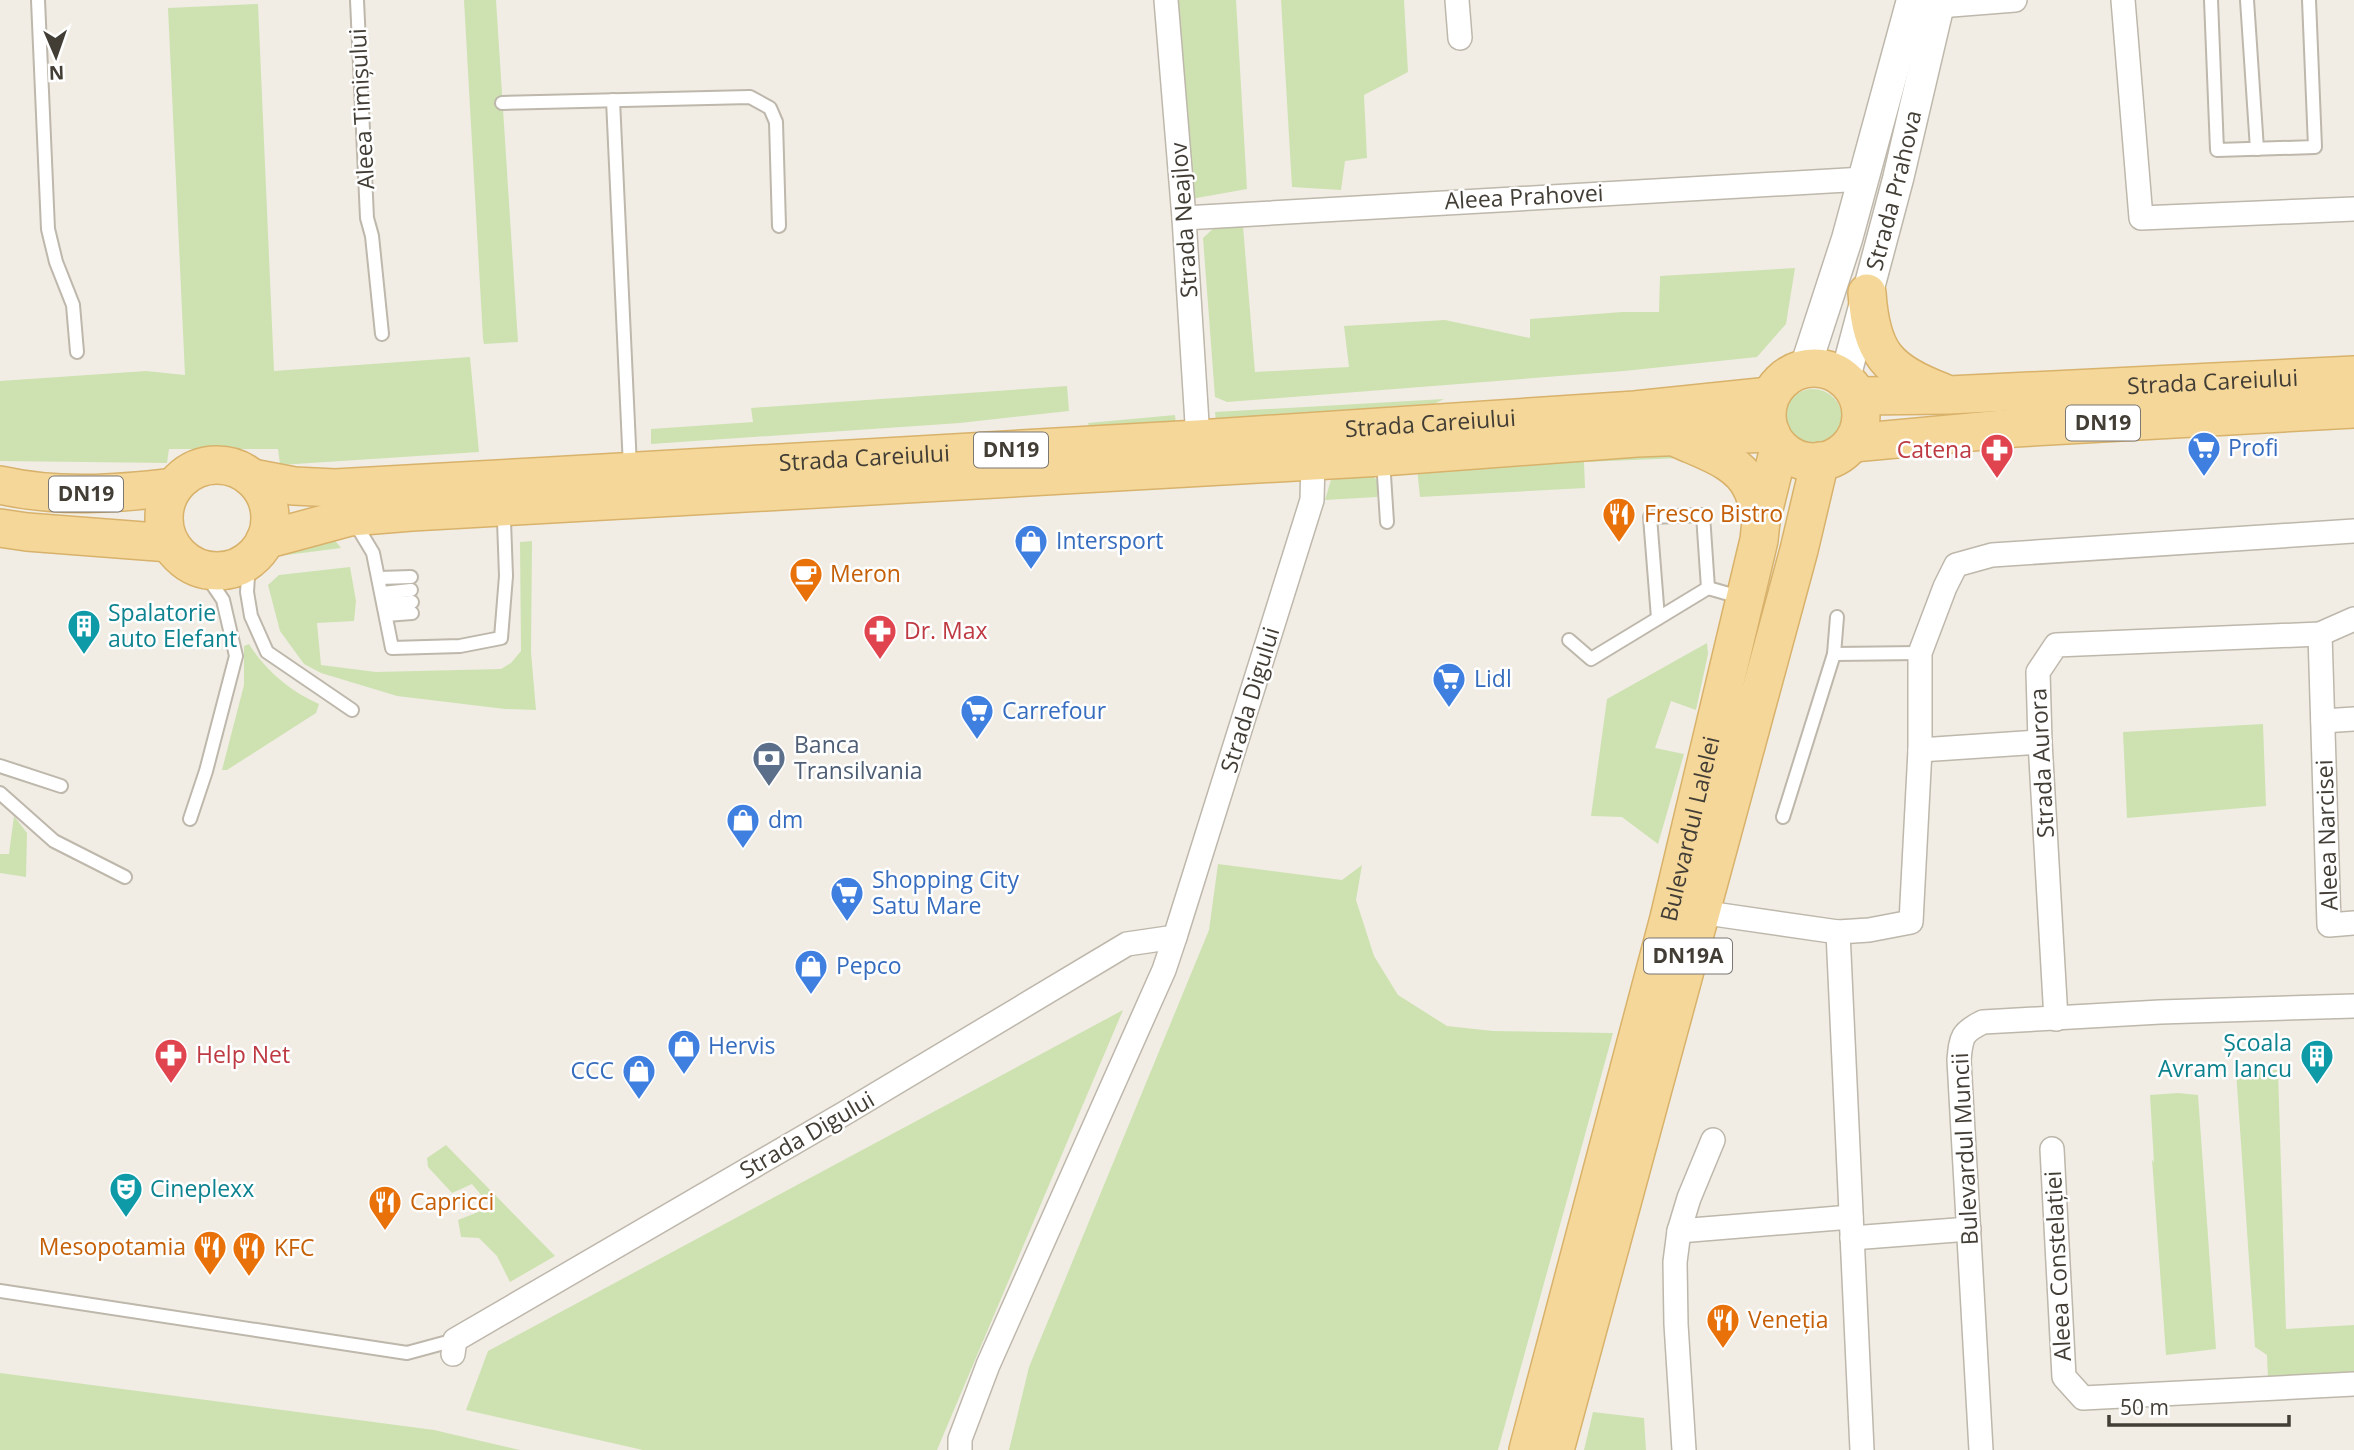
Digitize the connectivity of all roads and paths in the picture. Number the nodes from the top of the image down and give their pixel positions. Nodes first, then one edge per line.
1 (38, 0) edge
2 (357, 0) edge
3 (1166, 0) edge
4 (1457, 0) edge
5 (2015, 0) edge
6 (2123, 0) edge
7 (2211, 0) edge
8 (2247, 0) edge
9 (2309, 0) edge
10 (1930, 2) edge
11 (1460, 38) dead end
12 (613, 100) junction
13 (502, 103) dead end
14 (2257, 149) junction
15 (1864, 179) junction
16 (2354, 209) edge
17 (1184, 218) junction
18 (779, 226) dead end
19 (1867, 293) junction
20 (382, 334) dead end
21 (77, 352) dead end
22 (1805, 368) junction
23 (2354, 375) edge
24 (1852, 387) junction
25 (1950, 395) junction
26 (1770, 396) junction
27 (2354, 409) edge
28 (1675, 437) junction
29 (1198, 439) junction
30 (1775, 440) junction
31 (1853, 443) junction
32 (1382, 457) junction
33 (1313, 460) junction
34 (1820, 461) junction
35 (630, 471) junction
36 (252, 478) junction
37 (0, 485) edge
38 (173, 487) junction
39 (515, 507) junction
40 (350, 517) junction
41 (1761, 521) junction
42 (1387, 522) dead end
43 (2354, 531) edge
44 (13, 534) edge
45 (170, 543) junction
46 (257, 550) junction
47 (202, 569) junction
48 (379, 579) junction
49 (1709, 588) junction
50 (412, 595) junction
51 (1744, 598) junction
52 (384, 604) junction
53 (1837, 617) dead end
54 (1658, 618) junction
55 (2354, 619) edge
56 (2320, 634) junction
57 (1569, 640) dead end
58 (1920, 653) junction
59 (1834, 654) junction
60 (352, 710) dead end
61 (2354, 719) edge
62 (2323, 721) junction
63 (2040, 742) junction
64 (1920, 750) junction
65 (0, 765) edge
66 (61, 786) dead end
67 (0, 793) edge
68 (1783, 817) dead end
69 (190, 819) dead end
70 (125, 877) dead end
71 (1700, 912) junction
72 (2354, 923) edge
73 (1838, 932) junction
74 (1175, 937) junction
75 (2354, 1006) edge
76 (2056, 1019) junction
77 (1713, 1140) dead end
78 (2052, 1149) dead end
79 (1852, 1228) junction
80 (1969, 1229) junction
81 (1679, 1231) junction
82 (0, 1292) edge
83 (454, 1347) joint
84 (2354, 1384) edge
85 (960, 1450) edge
86 (1528, 1450) edge
87 (1555, 1450) edge
88 (1684, 1450) edge
89 (1862, 1450) edge
90 (1981, 1450) edge

1 - 21 lane
2 - 20 lane, Aleea Timișului
3 - 17 street, Strada Neajlov
4 - 11 street
5 - 10 street
6 - 16 street
7 - 14 lane
8 - 14 lane
9 - 14 lane
10 - 15 street, Strada Prahova
10 - 19 street, Strada Prahova
12 - 13 lane
12 - 18 lane
12 - 35 lane
15 - 17 street, Aleea Prahovei
15 - 22 street, Strada Prahova
17 - 29 street, Strada Neajlov
19 - 24 street, Strada Prahova
19 - 25 main road
22 - 24 main road, DN19
22 - 26 main road
23 - 25 main road, Strada Careiului / DN19
24 - 25 main road, Strada Careiului / DN19
24 - 31 main road
26 - 29 main road, Strada Careiului / DN19
26 - 30 main road
27 - 31 main road, Strada Careiului / DN19
28 - 30 main road, Strada Careiului / DN19
28 - 32 main road, Strada Careiului / DN19
28 - 41 main road
29 - 35 main road, Strada Careiului / DN19
30 - 34 main road, DN19
30 - 41 main road, Bulevardul Lalelei / DN19A
31 - 34 main road, DN19
32 - 33 main road, Strada Careiului / DN19
32 - 42 lane
33 - 39 main road, Strada Careiului / DN19
33 - 74 street, Strada Digului
34 - 71 main road, Bulevardul Lalelei / DN19A
35 - 36 main road, Strada Careiului / DN19
36 - 38 main road, DN19
36 - 46 main road
37 - 38 main road, DN19
38 - 45 main road
39 - 40 main road, Strada Careiului / DN19
39 - 52 lane
40 - 46 main road, Strada Careiului / DN19
40 - 48 lane
41 - 51 main road, Bulevardul Lalelei / DN19A
43 - 58 street
44 - 45 main road, DN19
45 - 47 main road
46 - 47 main road, DN19
46 - 60 lane
47 - 69 lane
48 - 50 lane
48 - 52 lane
49 - 51 lane
49 - 54 lane
49 - 54 lane
50 - 52 lane
50 - 52 lane
51 - 86 main road, Bulevardul Lalelei / DN19A
53 - 59 lane
54 - 57 lane
55 - 56 street, Strada Aurora
56 - 62 street, Aleea Narcisei
56 - 63 street, Strada Aurora
58 - 59 lane
58 - 64 street
59 - 68 lane
61 - 62 street
62 - 72 street, Aleea Narcisei
63 - 64 street
63 - 76 street, Strada Aurora
64 - 73 street
65 - 66 lane
67 - 70 lane
71 - 73 street
71 - 87 main road, Bulevardul Lalelei / DN19A
73 - 79 street
74 - 83 street, Strada Digului
74 - 85 street, Strada Digului
75 - 76 street, Bulevardul Muncii
76 - 80 street, Bulevardul Muncii
77 - 81 street
78 - 84 street, Aleea Constelației
79 - 80 street
79 - 81 street
79 - 89 street
80 - 90 street, Bulevardul Muncii
81 - 88 street
82 - 83 lane

